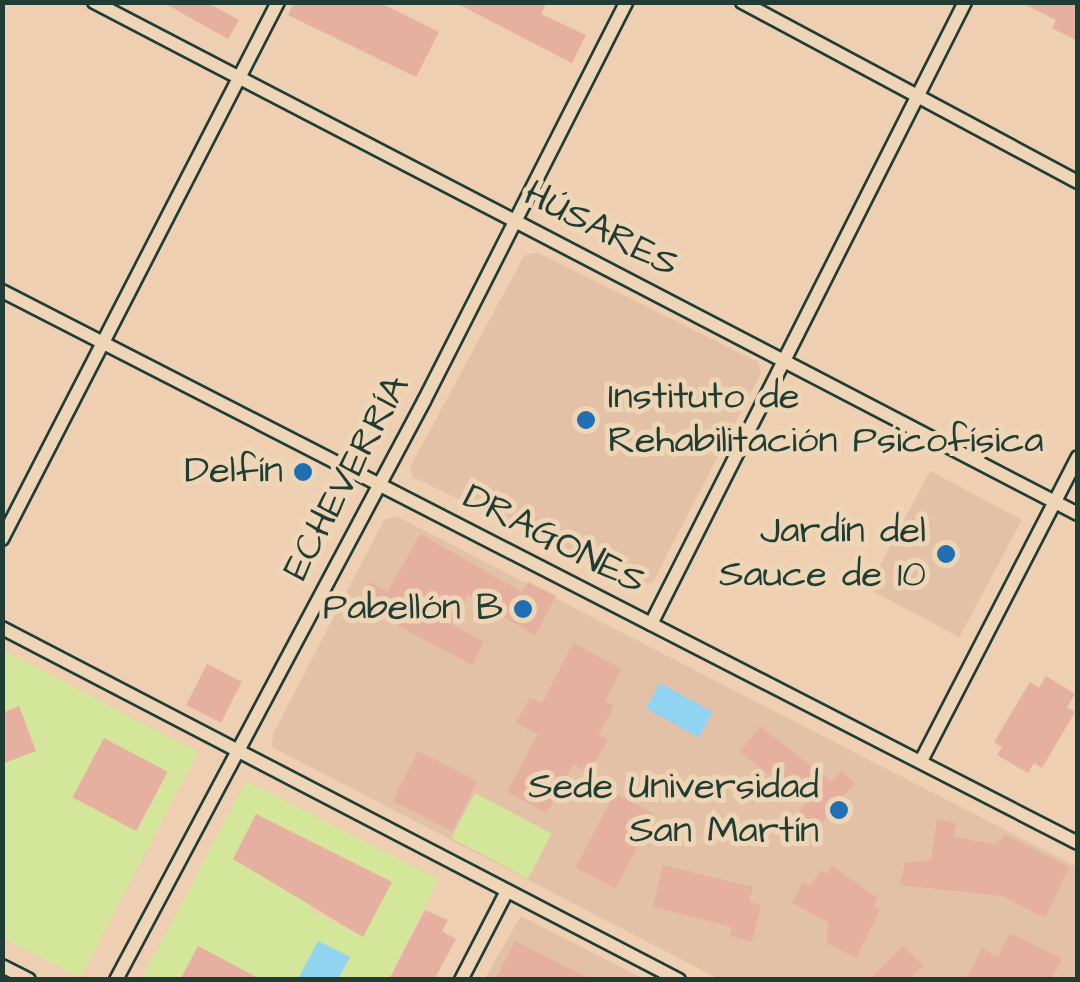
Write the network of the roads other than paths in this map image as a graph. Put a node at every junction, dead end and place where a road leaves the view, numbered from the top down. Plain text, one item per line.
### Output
1 (94, 2) edge
2 (278, 2) edge
3 (626, 2) edge
4 (742, 2) edge
5 (965, 2) edge
6 (240, 78) junction
7 (917, 95) junction
8 (1078, 182) edge
9 (517, 220) junction
10 (2, 292) edge
11 (103, 344) junction
12 (785, 359) junction
13 (1078, 457) edge
14 (378, 484) junction
15 (1054, 502) junction
16 (1078, 514) edge
17 (2, 540) edge
18 (651, 624) junction
19 (2, 628) edge
20 (235, 749) junction
21 (921, 761) junction
22 (1078, 843) edge
23 (507, 890) junction
24 (2, 966) edge
25 (29, 980) edge
26 (116, 980) edge
27 (461, 980) edge
28 (678, 980) edge

1 - 6 street, HÚSARES
2 - 6 street
3 - 9 street, ECHEVERRÍA
4 - 7 street
5 - 7 street
6 - 9 street, HÚSARES
6 - 11 street
7 - 8 street
7 - 12 street
9 - 12 street, HÚSARES
9 - 14 street, ECHEVERRÍA
10 - 11 street, DRAGONES
11 - 14 street, DRAGONES
11 - 17 street
12 - 15 street, HÚSARES
12 - 18 street
13 - 15 street
14 - 18 street, DRAGONES
14 - 20 street, ECHEVERRÍA
15 - 16 street, HÚSARES
15 - 21 street
18 - 21 street, DRAGONES
19 - 20 street
20 - 23 street
20 - 26 street, ECHEVERRÍA
21 - 22 street, DRAGONES
23 - 27 street
23 - 28 street
24 - 25 street

